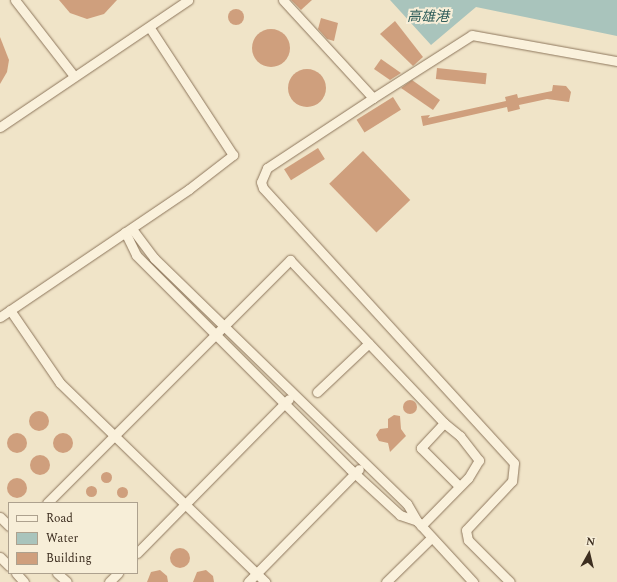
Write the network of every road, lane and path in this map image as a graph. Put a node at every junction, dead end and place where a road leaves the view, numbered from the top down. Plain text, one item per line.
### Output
1 (15, 0) edge
2 (188, 0) edge
3 (283, 0) edge
4 (150, 28) junction
5 (617, 61) edge
6 (74, 76) junction
7 (373, 98) junction
8 (0, 127) edge
9 (128, 231) junction
10 (10, 310) junction
11 (0, 317) edge
12 (223, 324) junction
13 (214, 333) junction
14 (369, 343) junction
15 (317, 392) dead end
16 (293, 396) junction
17 (286, 402) junction
18 (444, 423) junction
19 (329, 429) junction
20 (114, 435) junction
21 (320, 438) junction
22 (364, 464) junction
23 (355, 474) junction
24 (458, 486) junction
25 (48, 502) edge
26 (185, 504) junction
27 (0, 517) edge
28 (419, 523) junction
29 (8, 525) edge
30 (431, 538) junction
31 (138, 552) edge
32 (0, 557) edge
33 (8, 565) edge
34 (17, 574) edge
35 (58, 574) edge
36 (117, 574) edge
37 (256, 574) junction
38 (24, 582) edge
39 (67, 582) edge
40 (109, 582) edge
41 (248, 582) edge
42 (265, 582) edge
43 (386, 582) edge
44 (473, 582) edge
45 (510, 582) edge

1 - 6 lane
2 - 4 lane
3 - 7 lane
4 - 6 lane
4 - 9 lane
5 - 7 lane
6 - 8 lane
7 - 45 lane
9 - 10 lane
9 - 12 lane
9 - 13 lane
10 - 11 lane
10 - 20 lane
12 - 13 lane
12 - 14 lane
12 - 16 lane
13 - 17 lane
13 - 20 lane
14 - 15 lane
14 - 18 lane
16 - 17 lane
16 - 19 lane
17 - 21 lane
17 - 26 lane
18 - 24 lane
18 - 24 lane
19 - 21 lane
19 - 22 lane
20 - 25 lane
20 - 26 lane
21 - 23 lane
22 - 23 lane
22 - 28 lane
23 - 28 lane
23 - 37 lane
24 - 28 lane
26 - 31 lane
26 - 37 lane
27 - 29 lane
28 - 30 lane
30 - 43 lane
30 - 44 lane
32 - 33 lane
34 - 38 lane
35 - 39 lane
36 - 40 lane
37 - 41 lane
37 - 42 lane

